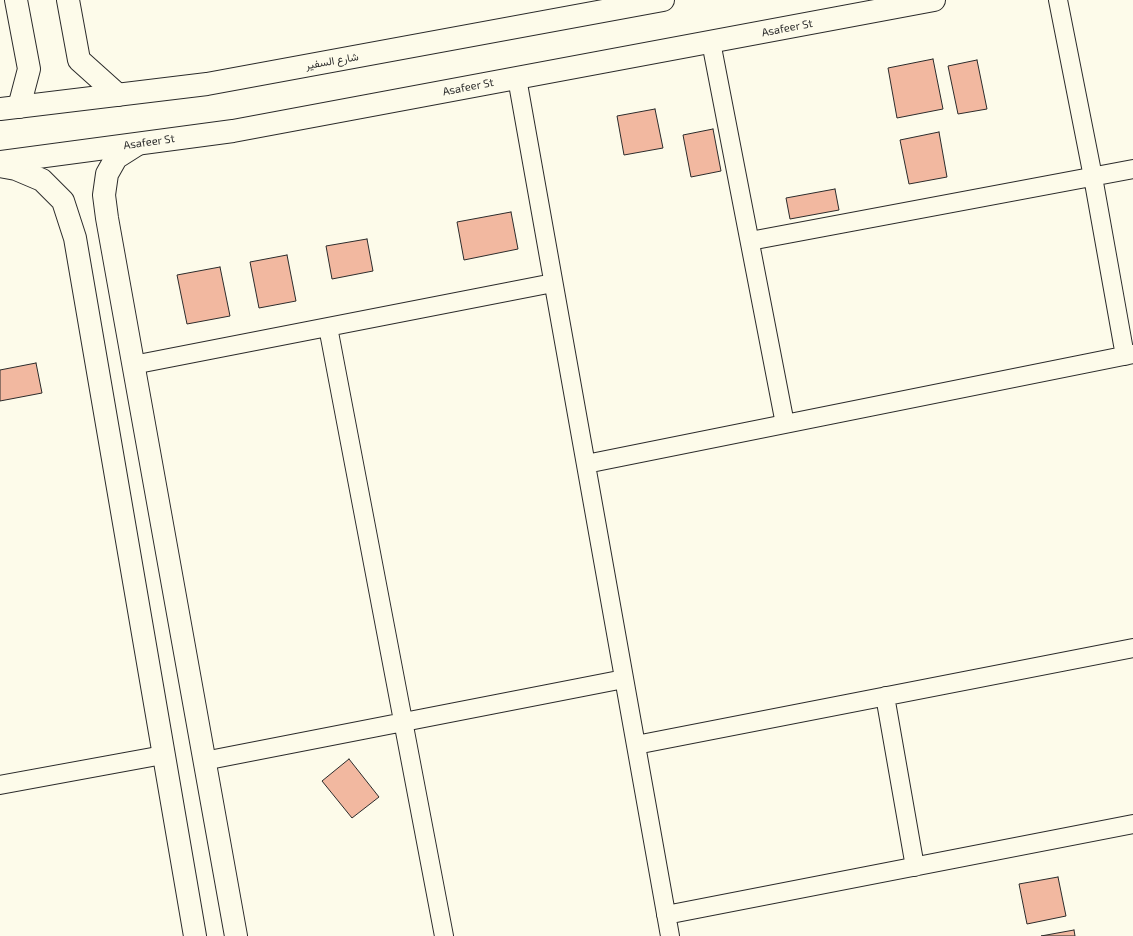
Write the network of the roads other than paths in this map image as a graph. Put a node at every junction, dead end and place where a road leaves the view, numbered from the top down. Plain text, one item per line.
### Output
1 (16, 0) edge
2 (68, 0) edge
3 (663, 0) edge
4 (934, 0) edge
5 (1058, 0) edge
6 (711, 42) junction
7 (517, 78) junction
8 (118, 95) junction
9 (10, 108) edge
10 (138, 144) junction
11 (0, 162) edge
12 (0, 166) edge
13 (1133, 169) edge
14 (1093, 177) junction
15 (750, 241) junction
16 (553, 283) junction
17 (328, 327) junction
18 (1129, 355) edge
19 (133, 365) junction
20 (785, 424) junction
21 (586, 464) junction
22 (1133, 648) edge
23 (624, 679) junction
24 (885, 696) junction
25 (403, 721) junction
26 (636, 745) junction
27 (163, 755) junction
28 (204, 761) junction
29 (0, 785) edge
30 (1133, 824) edge
31 (915, 866) junction
32 (666, 915) junction
33 (195, 936) edge
34 (236, 936) edge
35 (444, 936) edge
36 (670, 936) edge

1 - 9 street
2 - 8 street
3 - 8 street, شارع السفير
4 - 6 street, Asafeer St
5 - 14 street
6 - 7 street, Asafeer St
6 - 15 street
7 - 10 street, Asafeer St
7 - 16 street
8 - 9 street, شارع السفير
10 - 11 street, Asafeer St
10 - 19 street
12 - 27 street
13 - 14 street
14 - 15 street
14 - 18 street
15 - 20 street
16 - 17 street
16 - 21 street
17 - 19 street
17 - 25 street
18 - 20 street
19 - 28 street
20 - 21 street
21 - 23 street
22 - 24 street
23 - 25 street
23 - 26 street
24 - 26 street
24 - 31 street
25 - 28 street
25 - 35 street
26 - 32 street
27 - 29 street
27 - 33 street
28 - 34 street
30 - 31 street
31 - 32 street
32 - 36 street

